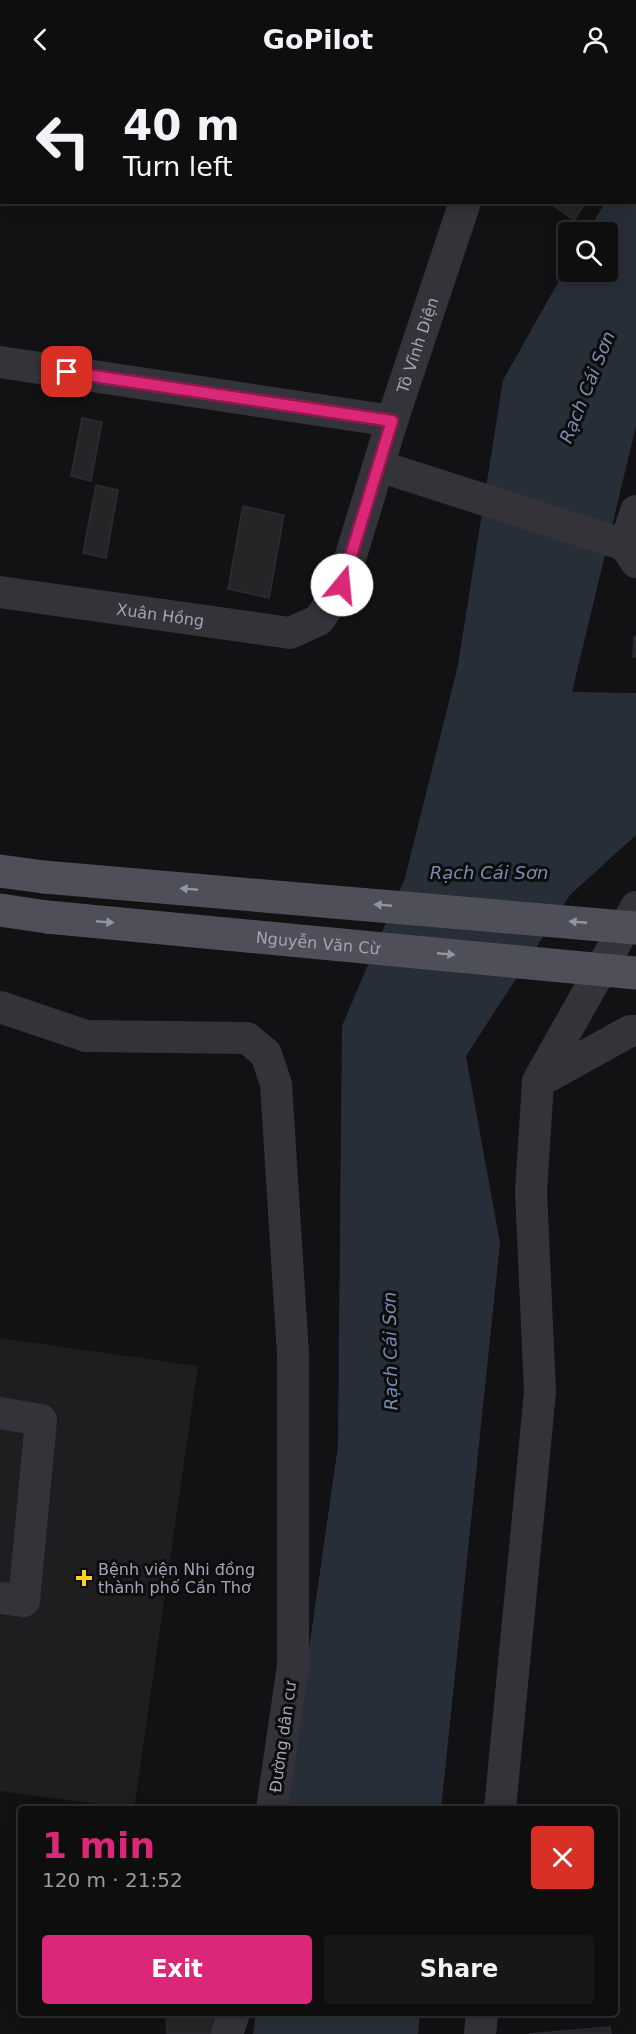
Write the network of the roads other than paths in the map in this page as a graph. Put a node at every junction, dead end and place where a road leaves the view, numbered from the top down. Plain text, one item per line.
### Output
1 (464, 204) edge
2 (0, 362) edge
3 (392, 421) junction
4 (379, 466) junction
5 (636, 511) edge
6 (630, 554) edge
7 (0, 592) edge
8 (319, 620) joint
9 (0, 871) edge
10 (636, 907) edge
11 (0, 910) edge
12 (636, 928) edge
13 (636, 972) edge
14 (0, 1007) edge
15 (636, 1031) edge
16 (538, 1082) junction
17 (0, 1413) edge
18 (0, 1598) edge
19 (273, 1806) edge
20 (500, 1806) edge
21 (233, 2016) edge
22 (482, 2016) edge
23 (227, 2034) edge
24 (480, 2034) edge

1 - 3 street, Tô Vĩnh Diện
2 - 3 street
3 - 4 street, Tô Vĩnh Diện
4 - 6 street
4 - 8 street, Tô Vĩnh Diện
5 - 6 street
7 - 8 street, Xuân Hồng
12 -> 9 main road, bridge
10 - 16 street
11 -> 13 main road, Nguyễn Văn Cừ, bridge
14 - 19 street, Đường dân cư
15 - 16 street
16 - 20 street
17 - 18 street
21 - 23 street
22 - 24 street

